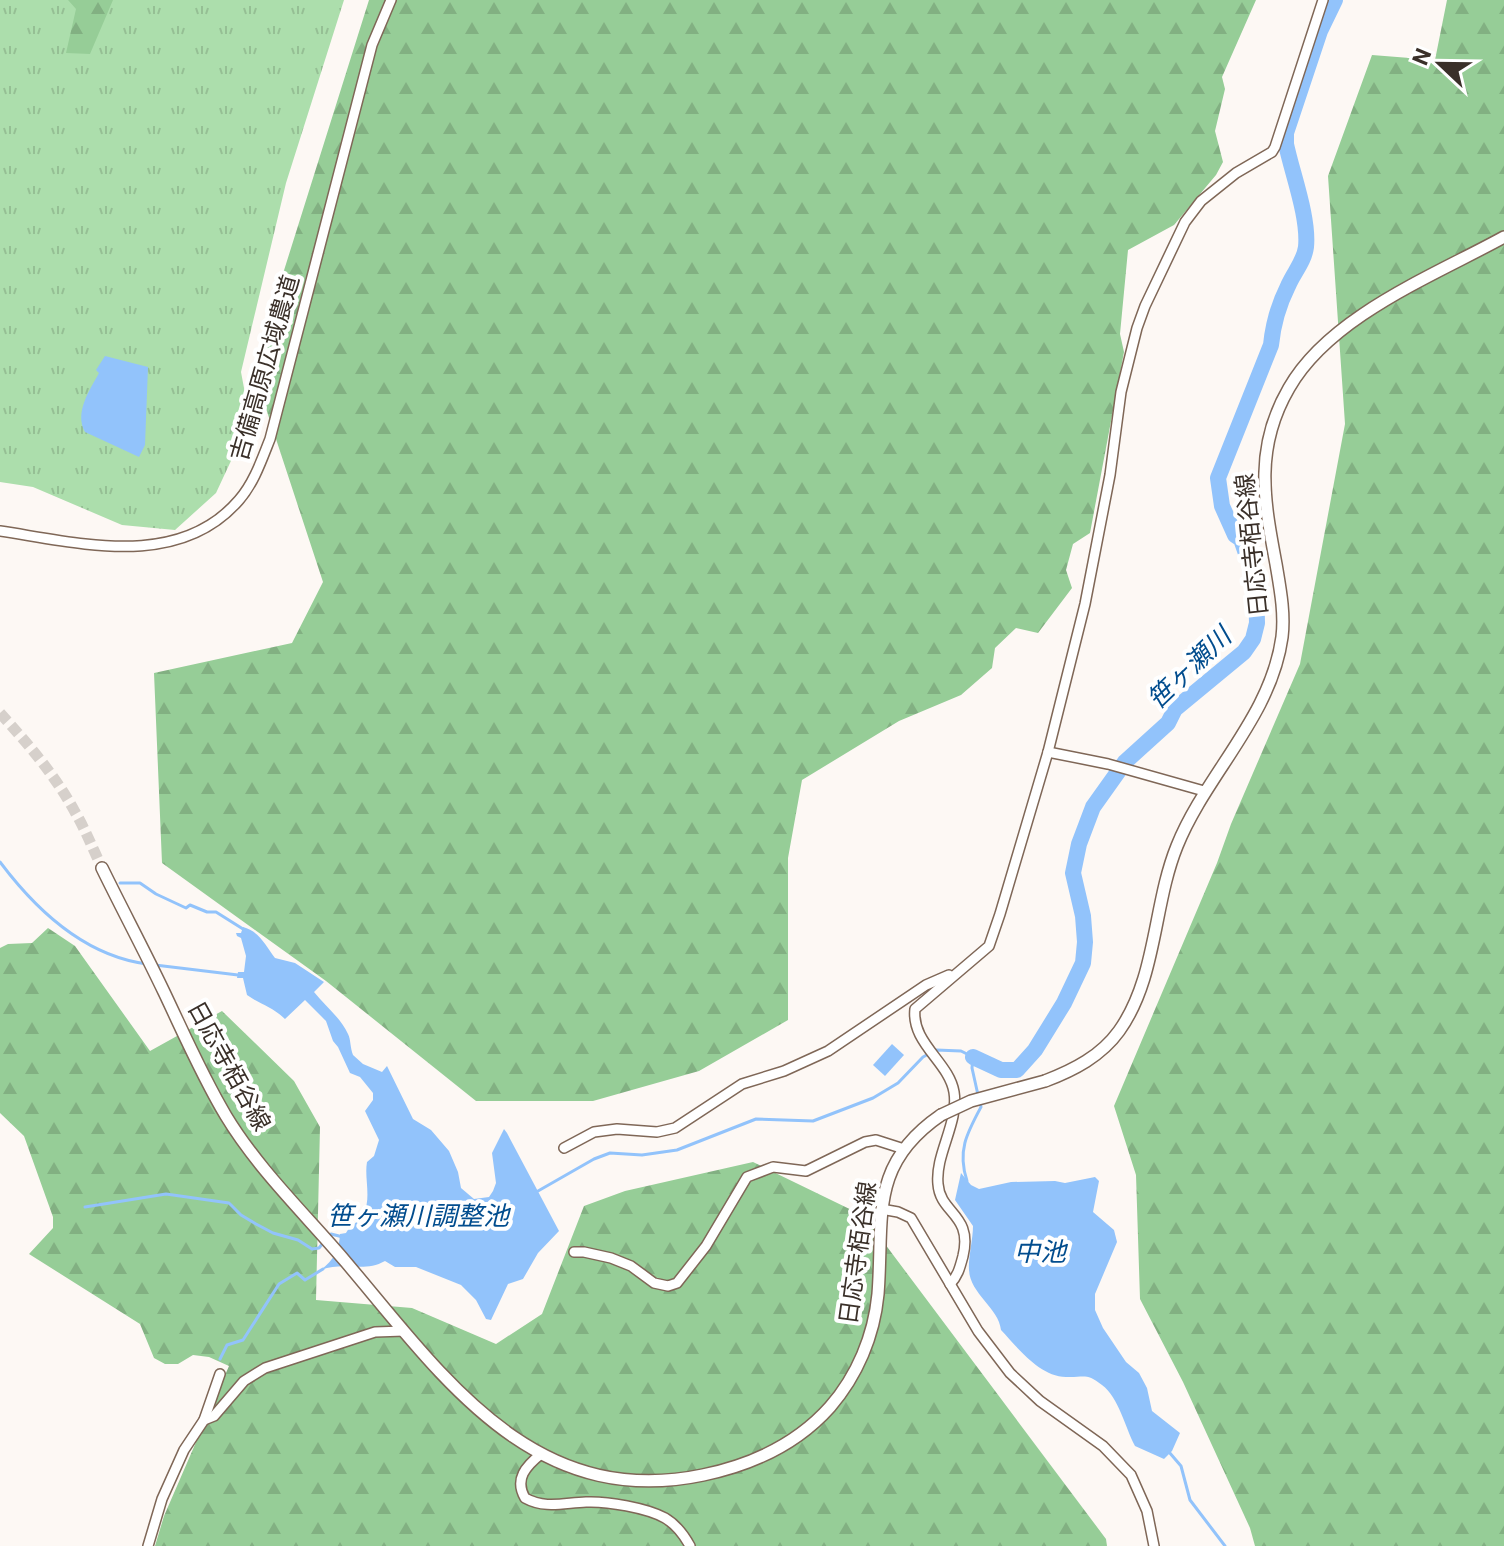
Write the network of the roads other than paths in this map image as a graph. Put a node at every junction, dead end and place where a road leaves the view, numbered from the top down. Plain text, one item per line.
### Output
1 (391, 0) edge
2 (1323, 0) edge
3 (1504, 237) edge
4 (0, 531) edge
5 (1048, 752) junction
6 (1204, 791) junction
7 (102, 868) tunnel mouth
8 (960, 971) junction
9 (564, 1148) dead end
10 (904, 1149) junction
11 (881, 1209) junction
12 (574, 1252) dead end
13 (950, 1284) junction
14 (404, 1331) junction
15 (220, 1374) dead end
16 (204, 1420) junction
17 (541, 1454) junction
18 (148, 1546) edge
19 (690, 1546) edge
20 (1154, 1546) edge

1 - 4 street, 吉備高原広域農道
2 - 5 street
3 - 6 main road, 日応寺栢谷線
5 - 6 street
5 - 8 street
6 - 10 main road, 日応寺栢谷線, bridge
7 - 14 main road, 日応寺栢谷線
8 - 9 street
8 - 13 street
10 - 11 main road, 日応寺栢谷線
10 - 12 street
11 - 13 street
11 - 17 main road, 日応寺栢谷線
13 - 20 street
14 - 16 street
14 - 17 main road, 日応寺栢谷線
15 - 16 street
16 - 18 street
17 - 19 street

